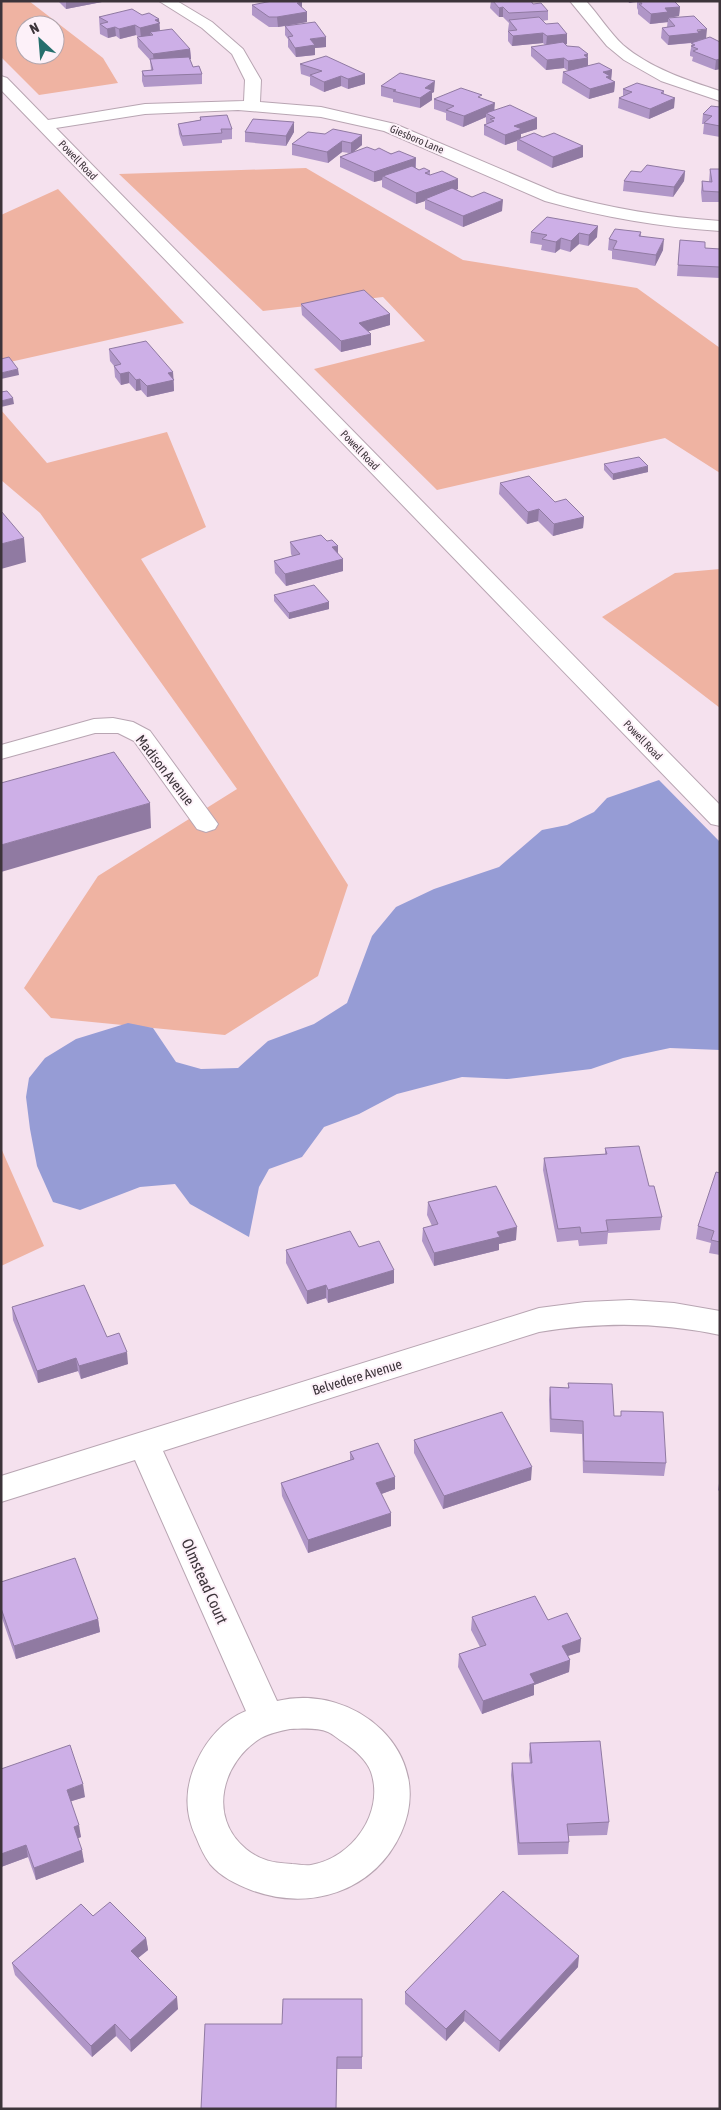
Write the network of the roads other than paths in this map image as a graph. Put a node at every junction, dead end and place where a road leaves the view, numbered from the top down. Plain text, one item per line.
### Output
1 (166, 1) edge
2 (577, 1) edge
3 (1, 81) edge
4 (720, 96) edge
5 (252, 106) junction
6 (44, 125) junction
7 (720, 226) edge
8 (1, 752) edge
9 (720, 819) edge
10 (206, 824) dead end
11 (720, 1323) edge
12 (144, 1444) junction
13 (1, 1489) edge
14 (266, 1718) junction

1 - 5 street
2 - 4 street
3 - 6 street, Powell Road
5 - 6 street, Giesboro Lane
5 - 7 street, Giesboro Lane
6 - 9 street, Powell Road
8 - 10 street, Madison Avenue
11 - 12 street, Belvedere Avenue
12 - 13 street, Belvedere Avenue
12 - 14 street, Olmstead Court
14 - 14 street

